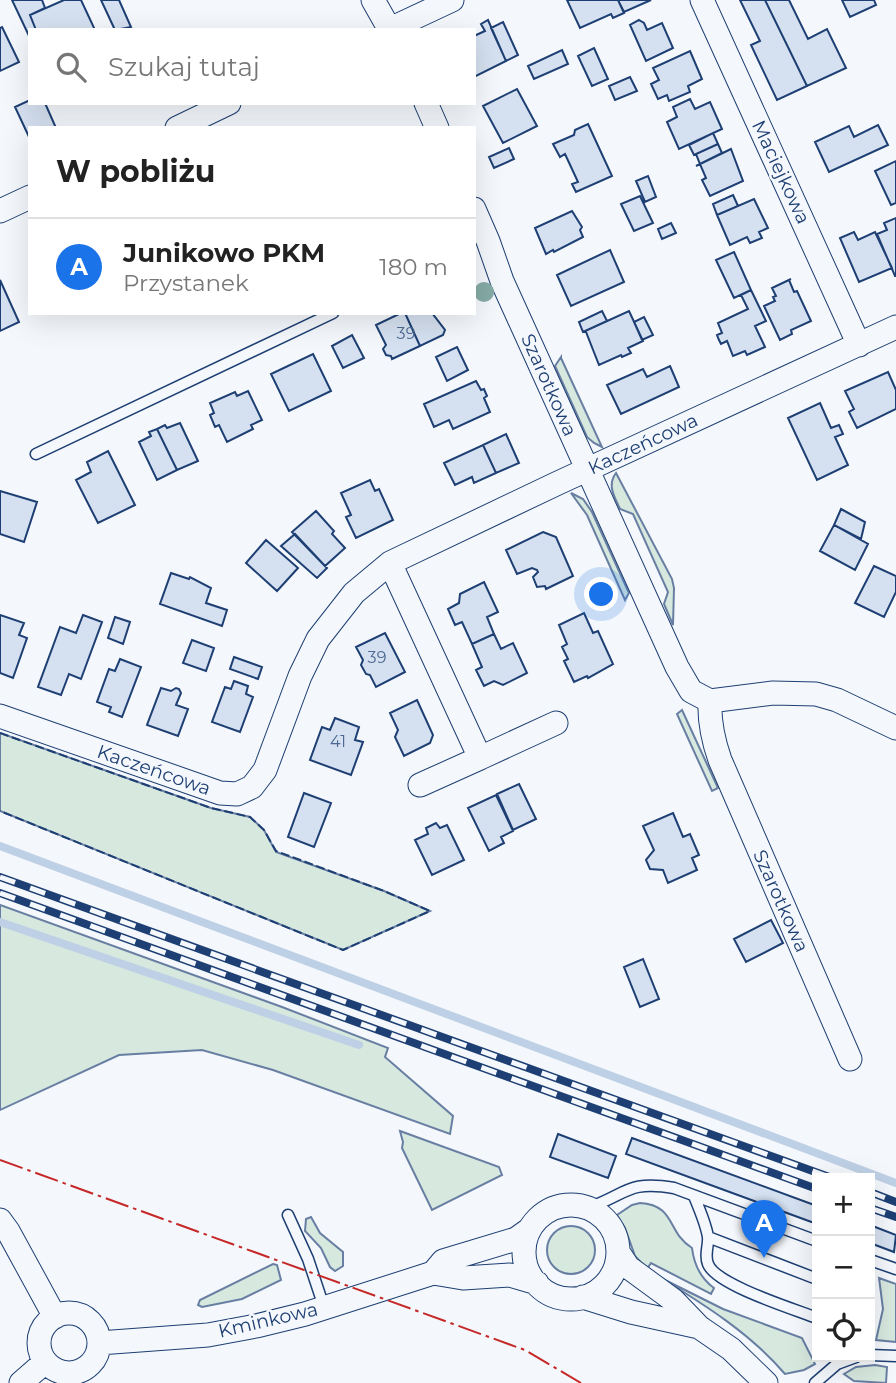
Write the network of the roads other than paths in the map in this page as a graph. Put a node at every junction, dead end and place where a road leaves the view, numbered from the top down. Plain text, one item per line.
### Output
1 (373, 0) edge
2 (452, 0) edge
3 (702, 0) edge
4 (388, 28) edge
5 (393, 28) edge
6 (225, 105) edge
7 (427, 105) edge
8 (181, 126) edge
9 (437, 126) edge
10 (28, 198) edge
11 (0, 211) edge
12 (476, 219) edge
13 (481, 244) edge
14 (329, 315) edge
15 (896, 327) edge
16 (859, 345) junction
17 (36, 454) dead end
18 (587, 470) junction
19 (390, 563) junction
20 (710, 701) junction
21 (0, 716) edge
22 (556, 723) dead end
23 (896, 728) edge
24 (480, 758) junction
25 (419, 785) dead end
26 (850, 1059) dead end
27 (694, 1196) junction
28 (588, 1208) junction
29 (288, 1215) dead end
30 (0, 1220) edge
31 (530, 1229) junction
32 (708, 1237) junction
33 (812, 1239) edge
34 (618, 1252) junction
35 (875, 1262) edge
36 (896, 1269) edge
37 (433, 1273) junction
38 (812, 1277) edge
39 (537, 1283) junction
40 (583, 1297) junction
41 (324, 1307) junction
42 (812, 1316) edge
43 (55, 1317) junction
44 (699, 1327) junction
45 (99, 1343) junction
46 (875, 1355) edge
47 (896, 1356) edge
48 (45, 1362) junction
49 (836, 1362) edge
50 (21, 1383) edge
51 (766, 1383) edge
52 (815, 1383) edge

1 - 4 street
2 - 5 street
3 - 16 street, Maciejkowa
6 - 8 street
7 - 9 street
10 - 11 street
12 - 13 street, Szarotkowa
13 - 18 street, Szarotkowa
14 - 17 lane
15 - 16 street, Kaczeńcowa
16 - 18 street, Kaczeńcowa
18 - 19 street, Kaczeńcowa
18 - 20 street, Szarotkowa
19 - 21 street, Kaczeńcowa
19 - 24 street
20 - 23 street
20 - 26 street, Szarotkowa
22 - 24 street
24 - 25 street
27 - 28 lane
27 - 32 lane
27 - 33 lane
28 - 31 street
28 - 34 street
29 - 41 lane
30 - 43 street
31 - 37 street
31 - 39 street
32 - 38 lane
32 - 42 lane
34 - 40 street
34 - 44 street
35 - 36 lane
37 - 39 street
37 - 41 street, Kminkowa
39 - 40 street
40 - 44 street
41 - 45 street, Kminkowa
43 - 45 street
43 - 48 street
44 - 51 street
45 - 48 street
46 - 47 lane
48 - 50 street
49 - 52 lane

